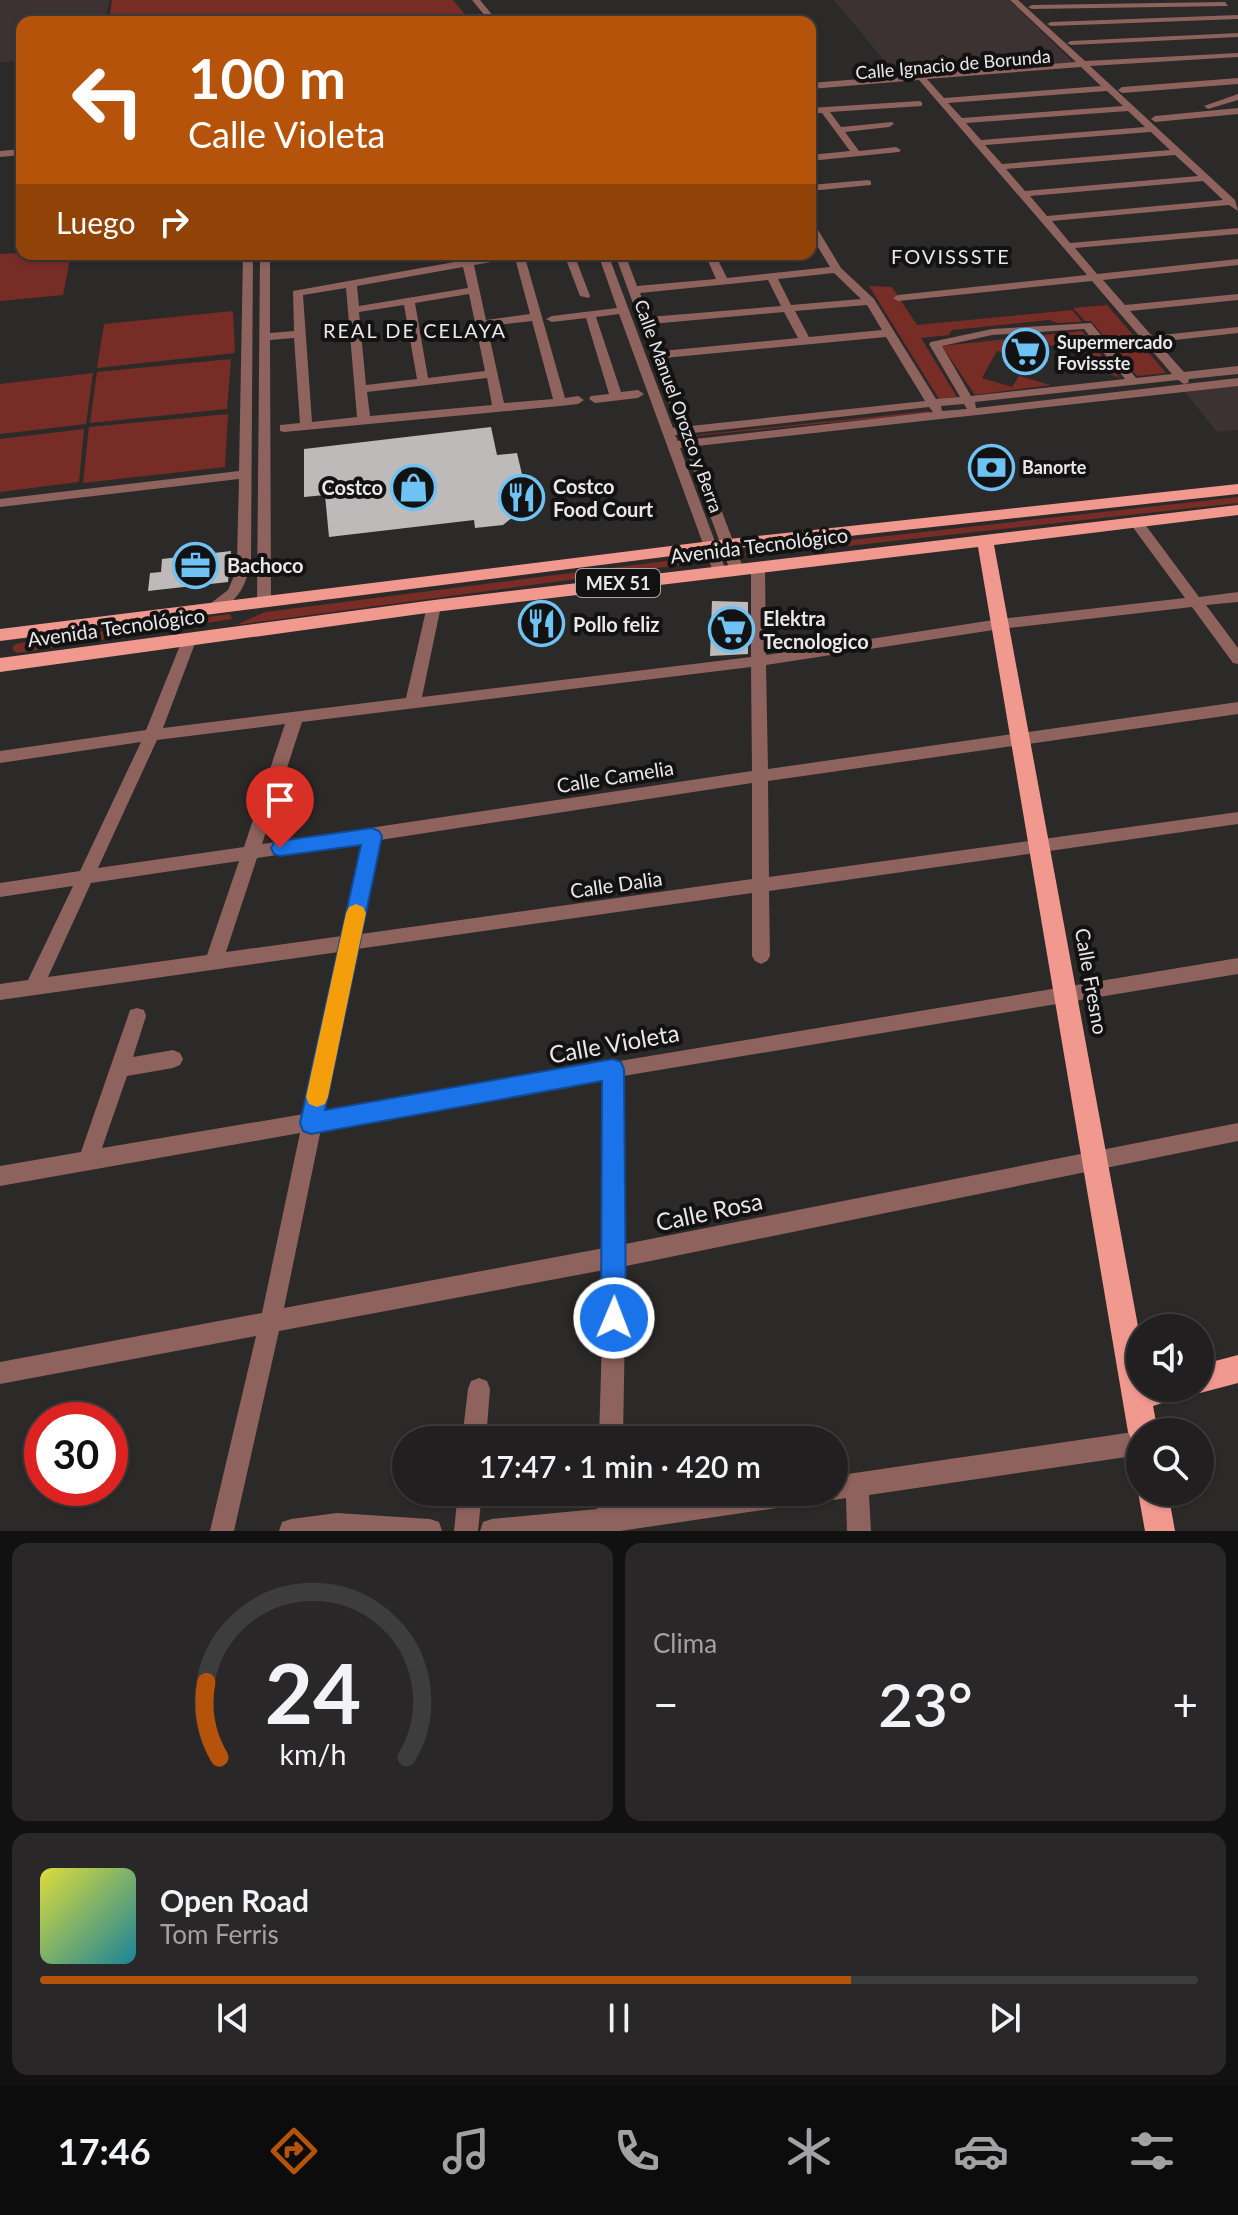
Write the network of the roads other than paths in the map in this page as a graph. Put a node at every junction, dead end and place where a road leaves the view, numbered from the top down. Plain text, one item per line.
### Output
1 (464, 0) edge
2 (476, 0) edge
3 (1014, 0) edge
4 (1104, 0) edge
5 (1028, 4) edge
6 (1225, 4) dead end
7 (1114, 7) junction
8 (477, 16) edge
9 (489, 16) edge
10 (1238, 17) edge
11 (1150, 21) junction
12 (1051, 24) junction
13 (1238, 35) edge
14 (1172, 38) junction
15 (1071, 43) junction
16 (1238, 55) edge
17 (1199, 57) junction
18 (1214, 65) dead end
19 (1090, 66) junction
20 (1223, 73) dead end
21 (924, 79) junction
22 (1236, 81) edge
23 (1185, 85) junction
24 (816, 86) edge
25 (861, 88) junction
26 (1107, 88) junction
27 (1122, 90) junction
28 (816, 92) edge
29 (1238, 97) edge
30 (944, 101) junction
31 (919, 104) dead end
32 (875, 106) junction
33 (1129, 108) junction
34 (1194, 109) dead end
35 (824, 110) junction
36 (1211, 110) junction
37 (816, 111) edge
38 (1238, 111) edge
39 (962, 121) junction
40 (1153, 124) junction
41 (877, 125) junction
42 (837, 130) junction
43 (980, 143) junction
44 (855, 152) junction
45 (1177, 152) junction
46 (816, 157) edge
47 (1001, 167) junction
48 (1205, 178) junction
49 (868, 183) dead end
50 (816, 187) edge
51 (1023, 194) junction
52 (1236, 202) edge
53 (1045, 219) junction
54 (1238, 231) edge
55 (816, 244) edge
56 (1068, 246) junction
57 (248, 260) edge
58 (265, 260) edge
59 (485, 260) edge
60 (520, 260) edge
61 (571, 260) edge
62 (605, 260) edge
63 (622, 260) edge
64 (713, 260) edge
65 (1238, 262) edge
66 (468, 263) junction
67 (837, 270) junction
68 (771, 276) junction
69 (1094, 276) junction
70 (723, 281) junction
71 (351, 283) junction
72 (473, 290) junction
73 (633, 290) junction
74 (585, 296) dead end
75 (1238, 297) edge
76 (898, 298) dead end
77 (409, 300) junction
78 (870, 301) junction
79 (788, 308) junction
80 (1122, 309) junction
81 (354, 310) junction
82 (624, 310) junction
83 (590, 314) junction
84 (537, 317) junction
85 (552, 319) dead end
86 (644, 321) junction
87 (479, 324) junction
88 (299, 330) junction
89 (1238, 330) edge
90 (889, 333) junction
91 (265, 334) junction
92 (1148, 340) junction
93 (805, 341) junction
94 (657, 355) junction
95 (1238, 370) edge
96 (491, 374) junction
97 (1180, 376) junction
98 (1133, 381) junction
99 (423, 382) junction
100 (1238, 382) edge
101 (1190, 388) junction
102 (360, 389) junction
103 (638, 394) dead end
104 (616, 396) junction
105 (595, 399) dead end
106 (578, 400) dead end
107 (560, 402) junction
108 (970, 405) junction
109 (499, 408) junction
110 (936, 409) junction
111 (364, 422) junction
112 (306, 426) junction
113 (284, 428) dead end
114 (690, 436) junction
115 (672, 438) junction
116 (246, 474) junction
117 (1238, 489) edge
118 (0, 503) edge
119 (1238, 510) edge
120 (1136, 522) junction
121 (985, 540) junction
122 (720, 545) junction
123 (758, 567) junction
124 (728, 570) junction
125 (1238, 597) edge
126 (264, 601) junction
127 (1195, 602) junction
128 (434, 606) junction
129 (213, 607) junction
130 (1000, 624) junction
131 (3, 635) edge
132 (190, 638) junction
133 (0, 653) edge
134 (55, 657) junction
135 (1238, 659) edge
136 (759, 661) junction
137 (0, 665) edge
138 (413, 703) junction
139 (1238, 708) edge
140 (295, 719) junction
141 (152, 735) junction
142 (1022, 739) junction
143 (0, 757) edge
144 (758, 776) junction
145 (1238, 818) edge
146 (372, 836) junction
147 (1039, 845) junction
148 (250, 853) junction
149 (83, 880) junction
150 (760, 885) junction
151 (0, 890) edge
152 (349, 945) junction
153 (761, 956) dead end
154 (214, 962) junction
155 (1238, 966) edge
156 (34, 987) junction
157 (0, 992) edge
158 (1066, 995) junction
159 (137, 1016) dead end
160 (173, 1059) dead end
161 (119, 1068) junction
162 (613, 1069) junction
163 (311, 1123) junction
164 (1238, 1132) edge
165 (1096, 1159) junction
166 (88, 1161) junction
167 (0, 1176) edge
168 (615, 1257) junction
169 (271, 1320) junction
170 (1126, 1332) edge
171 (1238, 1369) edge
172 (0, 1373) edge
173 (1214, 1375) edge
174 (479, 1389) dead end
175 (475, 1426) edge
176 (611, 1426) edge
177 (1126, 1445) edge
178 (848, 1486) edge
179 (848, 1496) edge
180 (469, 1506) edge
181 (724, 1506) edge
182 (1156, 1506) edge
183 (609, 1526) edge
184 (222, 1531) edge
185 (291, 1531) edge
186 (430, 1531) edge
187 (466, 1531) edge
188 (492, 1531) edge
189 (859, 1531) edge
190 (1160, 1531) edge

1 - 8 street
2 - 9 street
3 - 19 street
4 - 7 street
5 - 7 street
5 - 12 street
6 - 7 street
10 - 11 street
11 - 12 street
11 - 14 street
12 - 15 street
13 - 14 street
14 - 15 street
14 - 17 street
15 - 19 street
16 - 17 street, Calle Ignacio de Borunda
17 - 18 street
17 - 19 street, Calle Ignacio de Borunda
19 - 21 street, Calle Ignacio de Borunda
19 - 26 street
19 - 27 street
20 - 22 street
21 - 24 street, Calle Ignacio de Borunda
21 - 25 street, Calle Ignacio de Borunda
21 - 30 street
22 - 23 street
23 - 27 street
23 - 36 street
25 - 28 street, Calle Ignacio de Borunda
25 - 32 street
26 - 30 street
26 - 33 street
27 - 40 street
29 - 36 street
30 - 39 street
31 - 32 street
32 - 35 street
32 - 41 street
33 - 39 street
33 - 40 street
34 - 36 street
35 - 37 street
35 - 42 street
36 - 38 street
36 - 40 street
39 - 43 street
40 - 43 street
40 - 45 street
40 - 52 street
41 - 42 street
41 - 44 street
42 - 44 street
43 - 47 street
44 - 46 street
45 - 47 street
45 - 48 street
47 - 51 street
48 - 51 street
48 - 52 street
49 - 50 street
51 - 53 street
52 - 53 street
53 - 56 street
54 - 56 street
55 - 67 street
56 - 69 street
57 - 116 street
58 - 91 street
59 - 66 street
60 - 84 street
61 - 74 street
62 - 82 street, Calle Manuel Orozco y Berra
63 - 73 street, Calle Manuel Orozco y Berra
64 - 70 street
65 - 69 street
66 - 71 street
66 - 72 street
67 - 68 street
67 - 78 street
68 - 70 street
68 - 79 street
69 - 76 street
69 - 80 street
70 - 73 street
71 - 81 street
71 - 88 street
72 - 77 street
72 - 87 street
73 - 86 street, Calle Manuel Orozco y Berra
75 - 80 street
77 - 81 street
77 - 99 street
78 - 79 street
78 - 90 street
79 - 86 street
79 - 93 street
80 - 92 street
81 - 102 street
82 - 83 street
82 - 115 street, Calle Manuel Orozco y Berra
83 - 85 street
83 - 104 street
84 - 87 street
84 - 107 street
86 - 94 street, Calle Manuel Orozco y Berra
87 - 96 street
88 - 91 street
88 - 112 street
89 - 92 street
90 - 93 street
90 - 110 street
91 - 126 street
92 - 97 street
93 - 94 street
94 - 114 street, Calle Manuel Orozco y Berra
95 - 97 street
96 - 99 street
96 - 109 street
97 - 98 street
97 - 101 street
98 - 108 street
98 - 108 street
99 - 102 street
100 - 101 street
101 - 108 street
102 - 111 street
103 - 104 street
104 - 105 street
106 - 107 street
107 - 109 street
108 - 110 street
109 - 111 street
110 - 114 street
111 - 112 street
112 - 113 street
114 - 115 street
114 - 122 street, Calle Manuel Orozco y Berra
115 - 122 street, Calle Manuel Orozco y Berra
116 - 118 street
116 - 129 street
117 - 122 main road, Avenida Tecnológico / MEX 51
119 - 120 main road, Avenida Tecnológico / MEX 51
120 - 121 main road, Avenida Tecnológico / MEX 51
120 - 127 street
121 - 123 main road, Avenida Tecnológico / MEX 51
121 - 130 main road, Calle Fresno
122 - 124 street, Calle Manuel Orozco y Berra
122 - 126 main road, Avenida Tecnológico / MEX 51
123 - 124 main road, Avenida Tecnológico / MEX 51
123 - 136 street
124 - 128 main road, Avenida Tecnológico / MEX 51
125 - 127 street
126 - 129 main road, Avenida Tecnológico / MEX 51
126 - 134 main road
127 - 130 street
127 - 135 street
128 - 132 main road, Avenida Tecnológico / MEX 51
128 - 138 street
129 - 131 main road, Avenida Tecnológico / MEX 51
130 - 136 street
130 - 142 main road, Calle Fresno
131 - 133 main road
132 - 134 main road, Avenida Tecnológico / MEX 51
132 - 141 street
134 - 137 main road, Avenida Tecnológico / MEX 51
136 - 138 street
136 - 144 street
138 - 140 street
139 - 142 street, Calle Camelia
140 - 141 street
140 - 148 street
141 - 143 street
141 - 149 street
142 - 144 street, Calle Camelia
142 - 147 main road, Calle Fresno
144 - 146 street, Calle Camelia
144 - 150 street
145 - 147 street, Calle Dalia
146 - 148 street, Calle Camelia
146 - 152 street
147 - 150 street, Calle Dalia
147 - 158 main road, Calle Fresno
148 - 149 street, Calle Camelia
148 - 154 street
149 - 151 street, Calle Camelia
149 - 156 street
150 - 152 street, Calle Dalia
150 - 153 street
152 - 154 street, Calle Dalia
152 - 163 street
154 - 156 street, Calle Dalia
155 - 158 street, Calle Violeta
156 - 157 street, Calle Dalia
158 - 162 street, Calle Violeta
158 - 165 main road, Calle Fresno
159 - 161 street
160 - 161 street
161 - 166 street
162 - 163 street, Calle Violeta
162 - 168 street
163 - 166 street, Calle Violeta
163 - 169 street
164 - 165 street, Calle Rosa
165 - 168 street, Calle Rosa
165 - 170 main road, Calle Fresno
166 - 167 street, Calle Violeta
168 - 169 street, Calle Rosa
168 - 176 street
169 - 172 street, Calle Rosa
169 - 184 street
171 - 173 main road
174 - 175 street
177 - 178 street
179 - 189 street
180 - 187 street
181 - 183 street
182 - 190 main road
183 - 188 street
185 - 186 street

